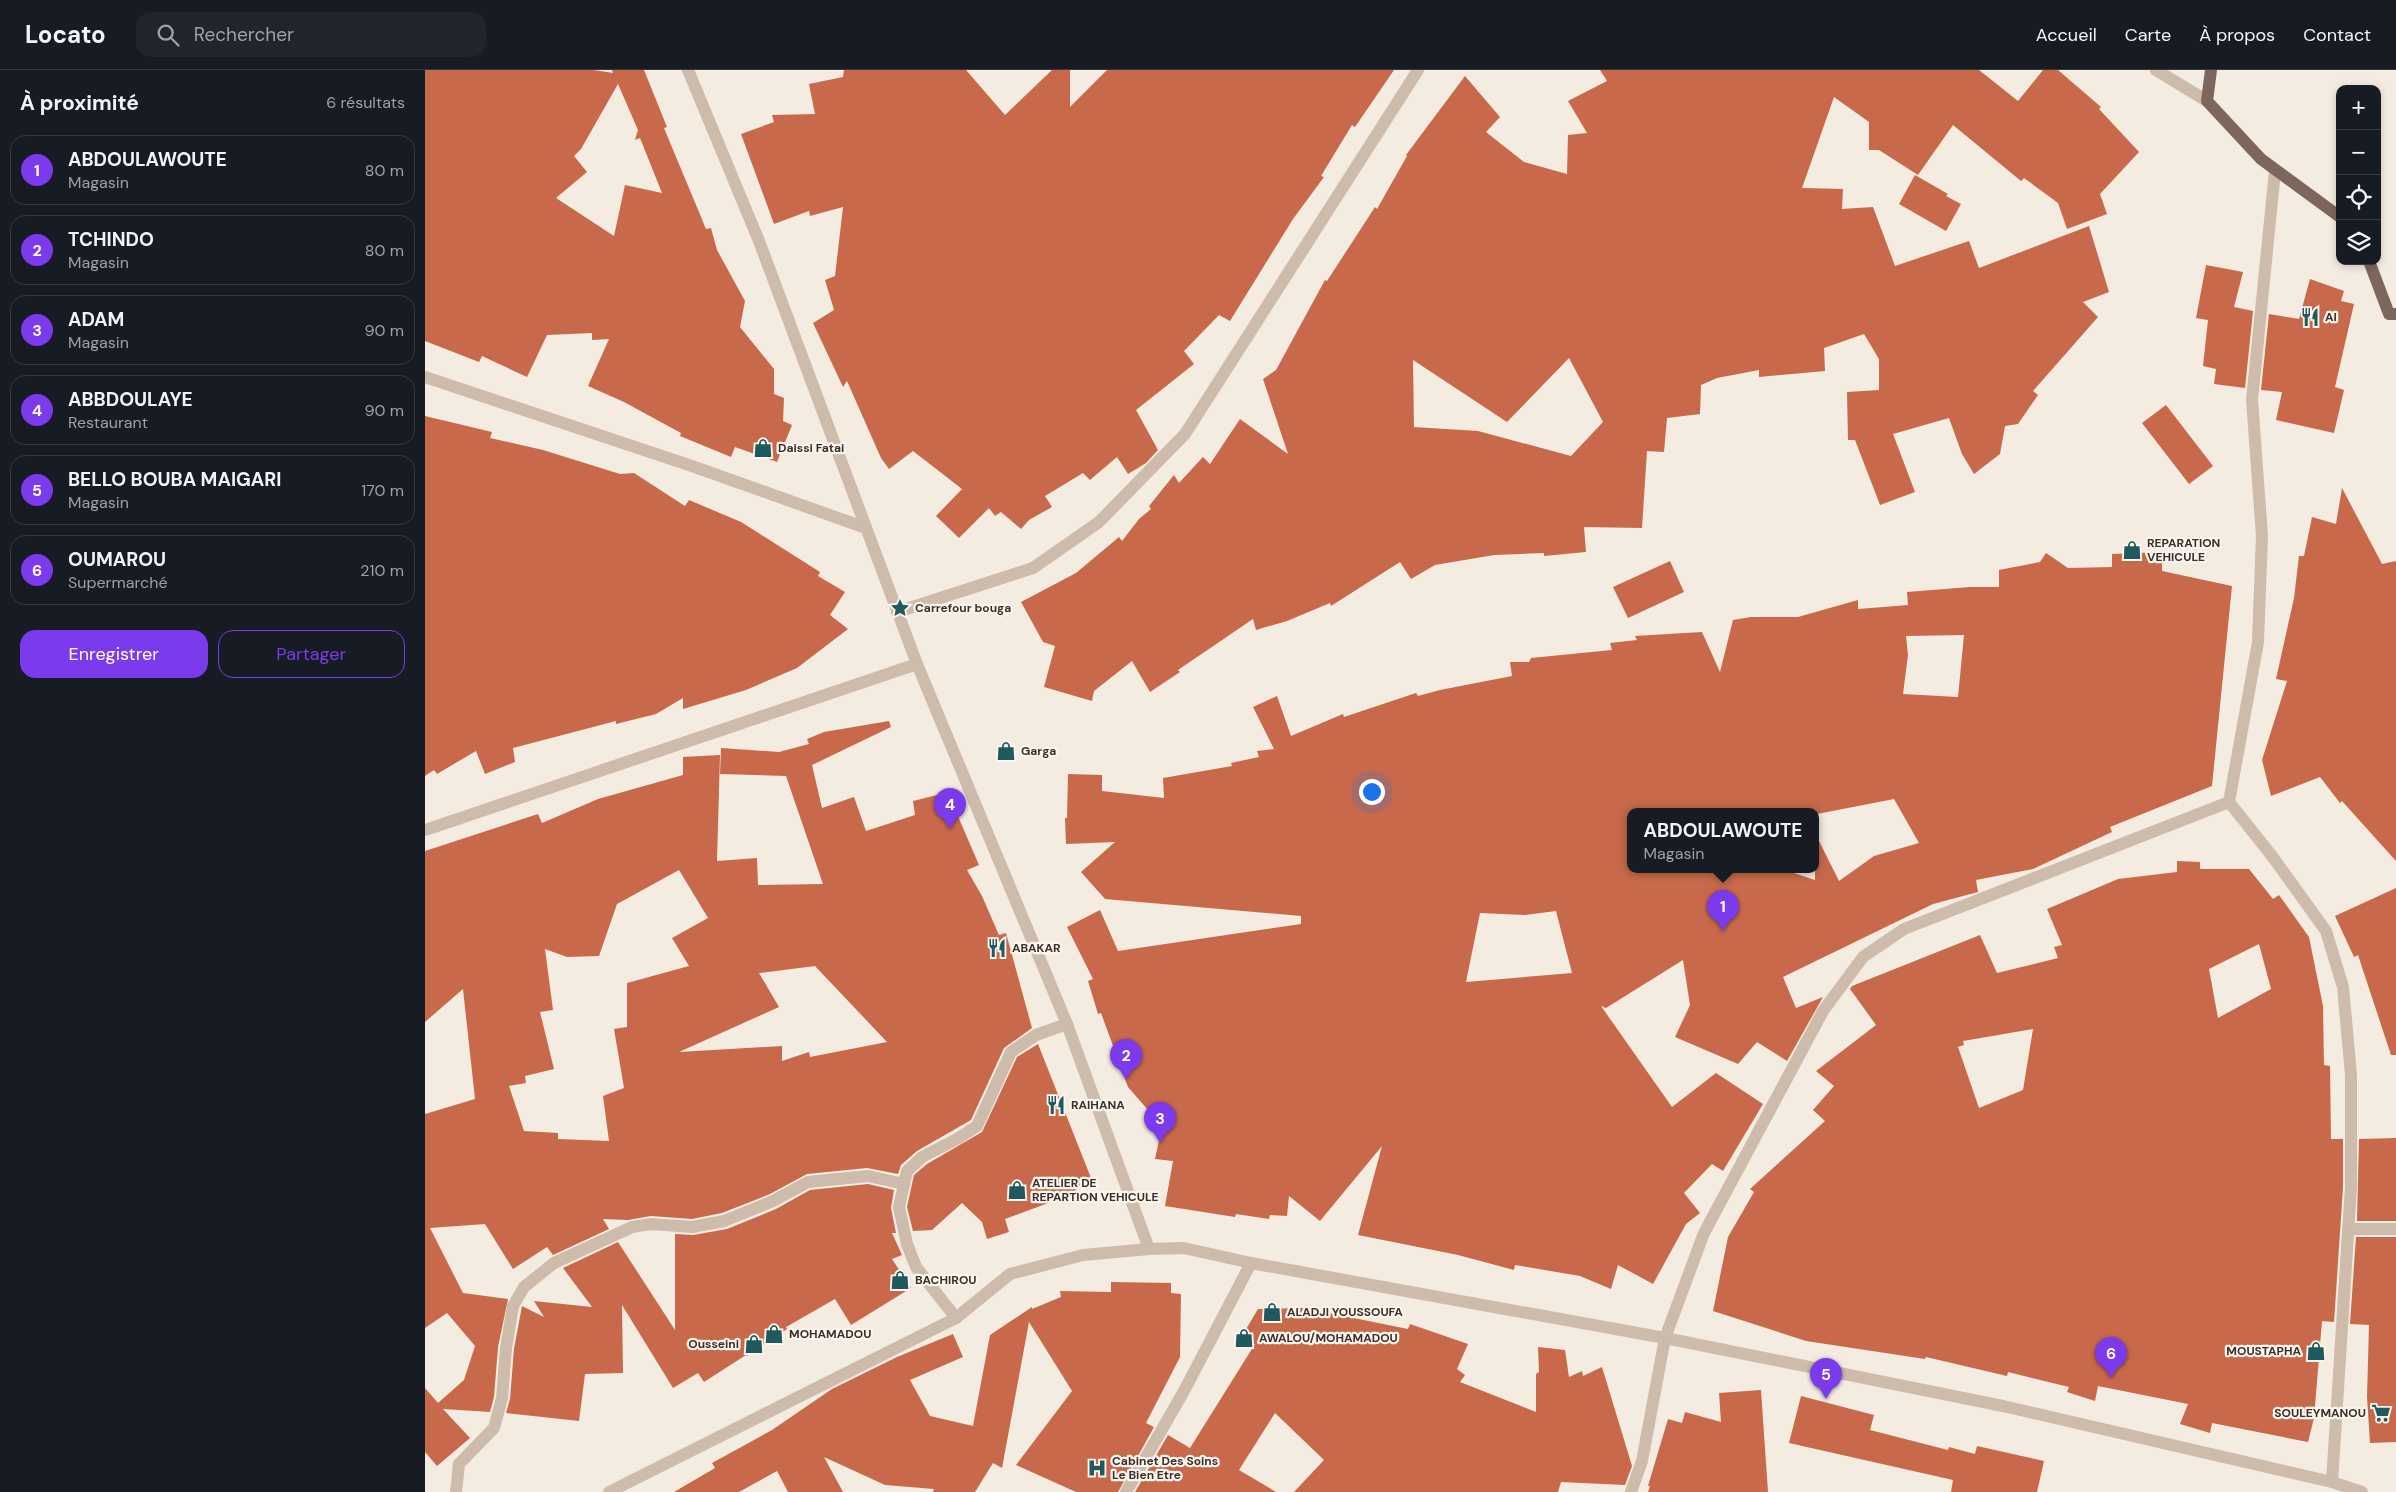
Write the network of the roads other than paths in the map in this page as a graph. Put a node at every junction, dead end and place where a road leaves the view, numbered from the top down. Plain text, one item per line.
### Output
1 (689, 70) edge
2 (1418, 70) edge
3 (2156, 70) edge
4 (2211, 70) edge
5 (2207, 101) junction
6 (2275, 171) junction
7 (2336, 215) edge
8 (2371, 265) edge
9 (2396, 314) edge
10 (425, 377) edge
11 (866, 528) junction
12 (897, 612) junction
13 (917, 664) junction
14 (2229, 802) junction
15 (425, 830) edge
16 (1067, 1024) junction
17 (904, 1184) junction
18 (2348, 1228) junction
19 (2396, 1229) edge
20 (1149, 1249) junction
21 (1251, 1263) junction
22 (956, 1318) junction
23 (1665, 1338) junction
24 (2332, 1482) junction
25 (455, 1492) edge
26 (609, 1492) edge
27 (1126, 1492) edge
28 (1631, 1492) edge
29 (2362, 1492) edge

1 - 11 street
2 - 12 street
3 - 5 street
4 - 5 main road
5 - 6 main road
6 - 7 main road
6 - 14 street
8 - 9 main road
10 - 11 street
11 - 12 street
12 - 13 street
13 - 15 street
13 - 16 street
14 - 18 street
14 - 23 street
16 - 17 street
16 - 20 street
17 - 22 street
17 - 25 street
18 - 19 street
18 - 24 street
20 - 21 street
20 - 22 street
21 - 23 street
21 - 27 street
22 - 26 street
23 - 24 street
23 - 28 street
24 - 29 street

